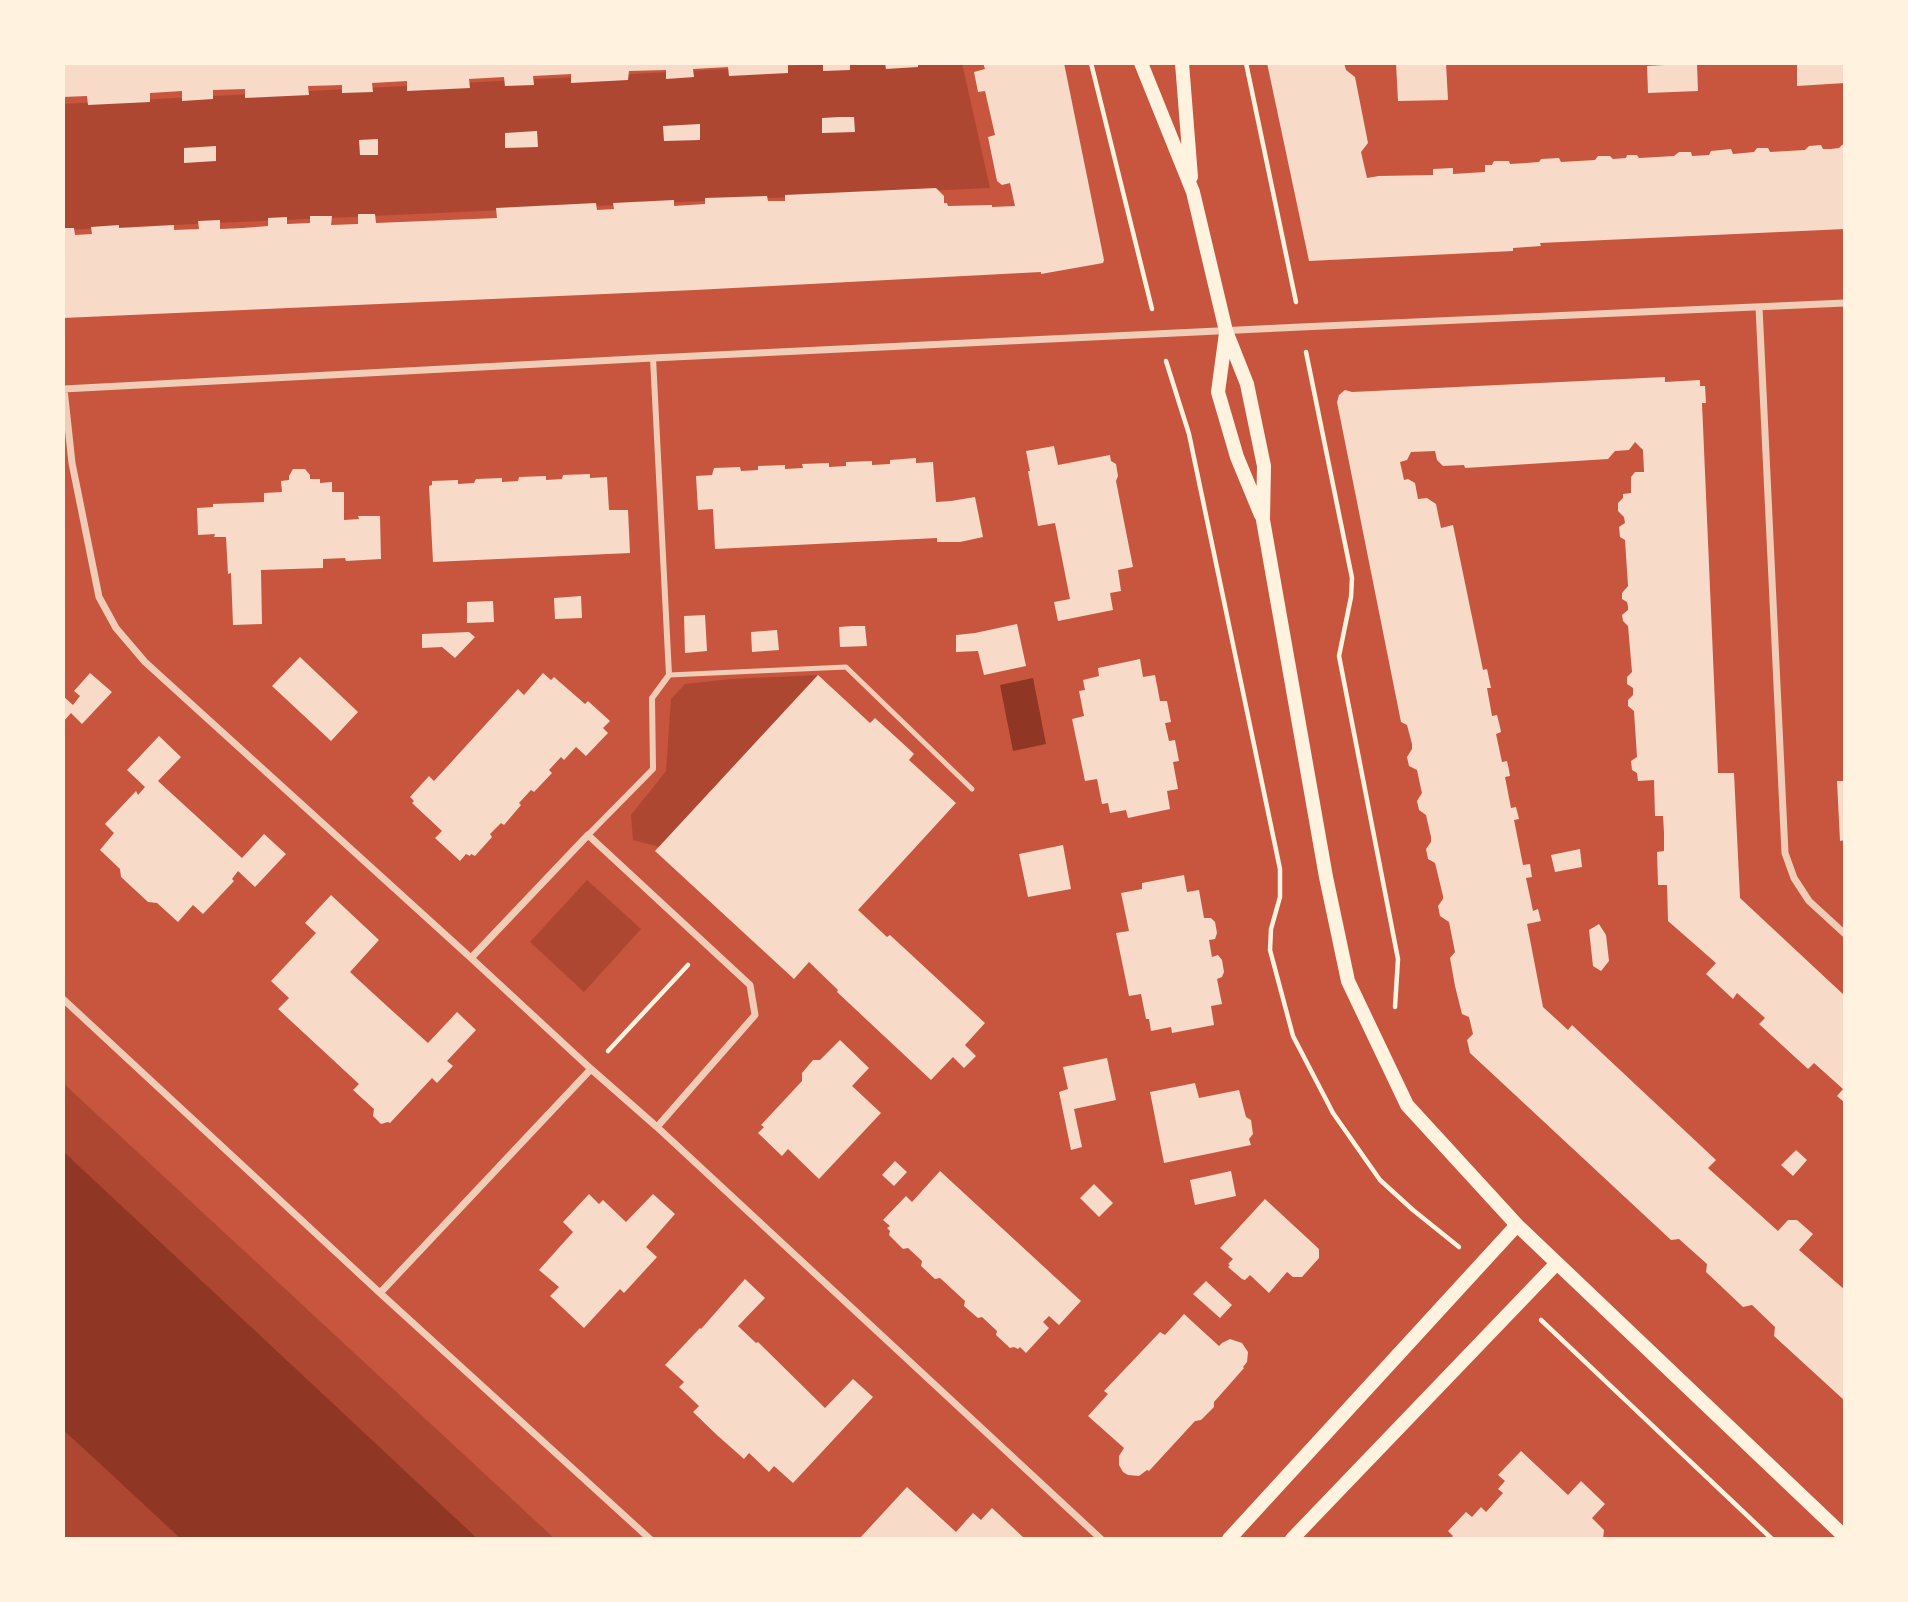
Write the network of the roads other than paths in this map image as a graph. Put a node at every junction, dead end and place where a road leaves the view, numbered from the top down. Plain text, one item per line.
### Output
1 (1141, 63) edge
2 (1182, 63) edge
3 (1193, 192) junction
4 (1845, 303) edge
5 (1759, 307) junction
6 (1226, 331) junction
7 (653, 358) junction
8 (64, 389) edge
9 (1263, 520) junction
10 (669, 675) junction
11 (972, 789) dead end
12 (588, 835) junction
13 (1845, 933) edge
14 (471, 958) junction
15 (63, 999) edge
16 (591, 1069) junction
17 (657, 1127) junction
18 (1517, 1225) junction
19 (1557, 1263) junction
20 (380, 1293) junction
21 (1845, 1537) edge
22 (650, 1539) edge
23 (1101, 1539) edge
24 (1229, 1539) edge
25 (1292, 1539) edge

1 - 3 main road
2 - 3 main road
3 - 6 main road
4 - 5 street
5 - 6 street
5 - 13 street
6 - 7 street
6 - 9 main road
6 - 9 main road
7 - 8 street
7 - 10 street
8 - 14 street
9 - 18 main road
10 - 11 lane
10 - 12 street
12 - 14 street
12 - 17 street
14 - 16 street
15 - 20 street
16 - 17 street
16 - 20 street
17 - 23 street
18 - 19 main road
18 - 24 main road
19 - 21 main road
19 - 25 main road
20 - 22 street

